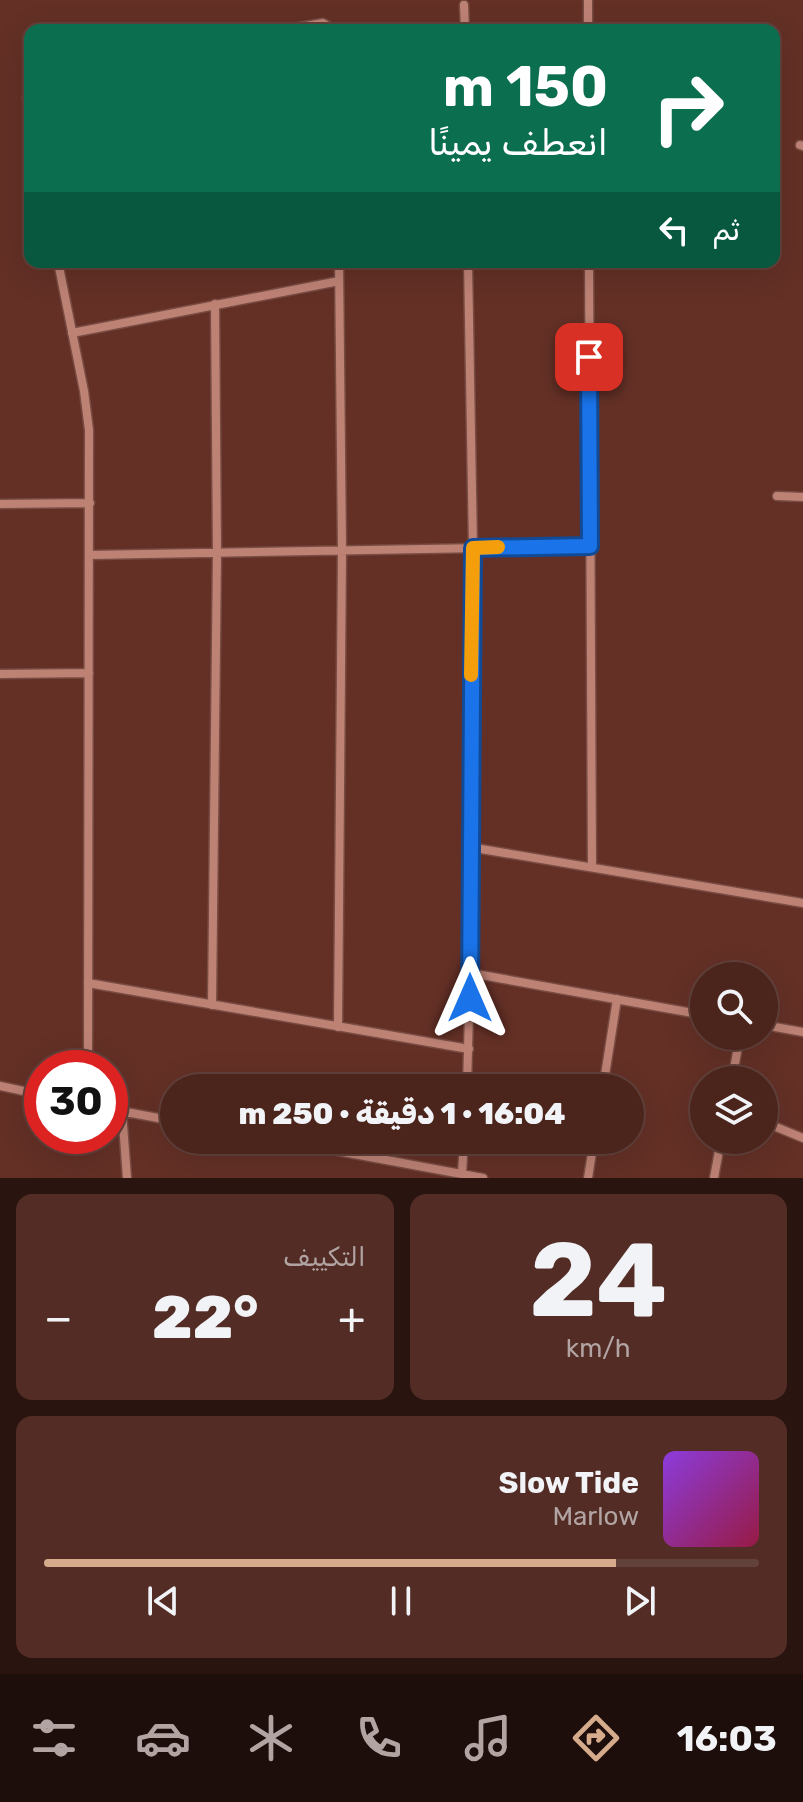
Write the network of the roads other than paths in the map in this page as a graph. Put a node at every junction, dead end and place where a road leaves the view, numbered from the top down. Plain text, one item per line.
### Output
1 (588, 0) edge
2 (464, 5) dead end
3 (465, 24) edge
4 (588, 24) edge
5 (59, 268) edge
6 (339, 268) edge
7 (468, 268) edge
8 (589, 268) edge
9 (339, 281) junction
10 (215, 304) junction
11 (72, 333) junction
12 (777, 496) dead end
13 (803, 497) edge
14 (90, 503) junction
15 (0, 504) edge
16 (590, 546) junction
17 (473, 548) junction
18 (342, 550) junction
19 (217, 553) junction
20 (90, 555) junction
21 (89, 673) junction
22 (0, 674) edge
23 (469, 847) junction
24 (592, 867) junction
25 (803, 903) edge
26 (470, 973) junction
27 (88, 983) junction
28 (617, 999) junction
29 (212, 1005) junction
30 (690, 1012) edge
31 (338, 1027) junction
32 (778, 1028) edge
33 (803, 1032) edge
34 (469, 1049) junction
35 (88, 1050) edge
36 (468, 1074) edge
37 (605, 1074) edge
38 (0, 1086) edge
39 (24, 1091) edge
40 (128, 1112) edge
41 (160, 1118) edge
42 (778, 1128) edge
43 (803, 1138) edge
44 (125, 1154) edge
45 (354, 1154) edge
46 (463, 1154) edge
47 (592, 1154) edge
48 (718, 1154) edge
49 (462, 1174) junction
50 (127, 1178) edge
51 (483, 1178) edge
52 (588, 1178) edge
53 (714, 1178) edge

1 - 4 street
2 - 3 street
5 - 11 street
6 - 9 street
7 - 17 street
8 - 16 street
9 - 10 street
9 - 18 street
10 - 11 street
10 - 19 street
11 - 14 street
12 - 13 street
14 - 15 street
14 - 20 street
16 - 17 street
16 - 24 street
17 - 18 street
17 - 23 street
18 - 19 street
18 - 31 street
19 - 20 street
19 - 29 street
20 - 21 street
21 - 22 street
21 - 27 street
23 - 24 street
23 - 26 street
24 - 25 street
26 - 28 street
26 - 34 street
27 - 29 street
27 - 35 street
28 - 30 street
28 - 37 street
29 - 31 street
31 - 34 street
32 - 33 street
34 - 36 street
38 - 39 street
40 - 41 street
42 - 43 street
44 - 50 street
45 - 49 street
46 - 49 street
47 - 52 street
48 - 53 street
49 - 51 street

